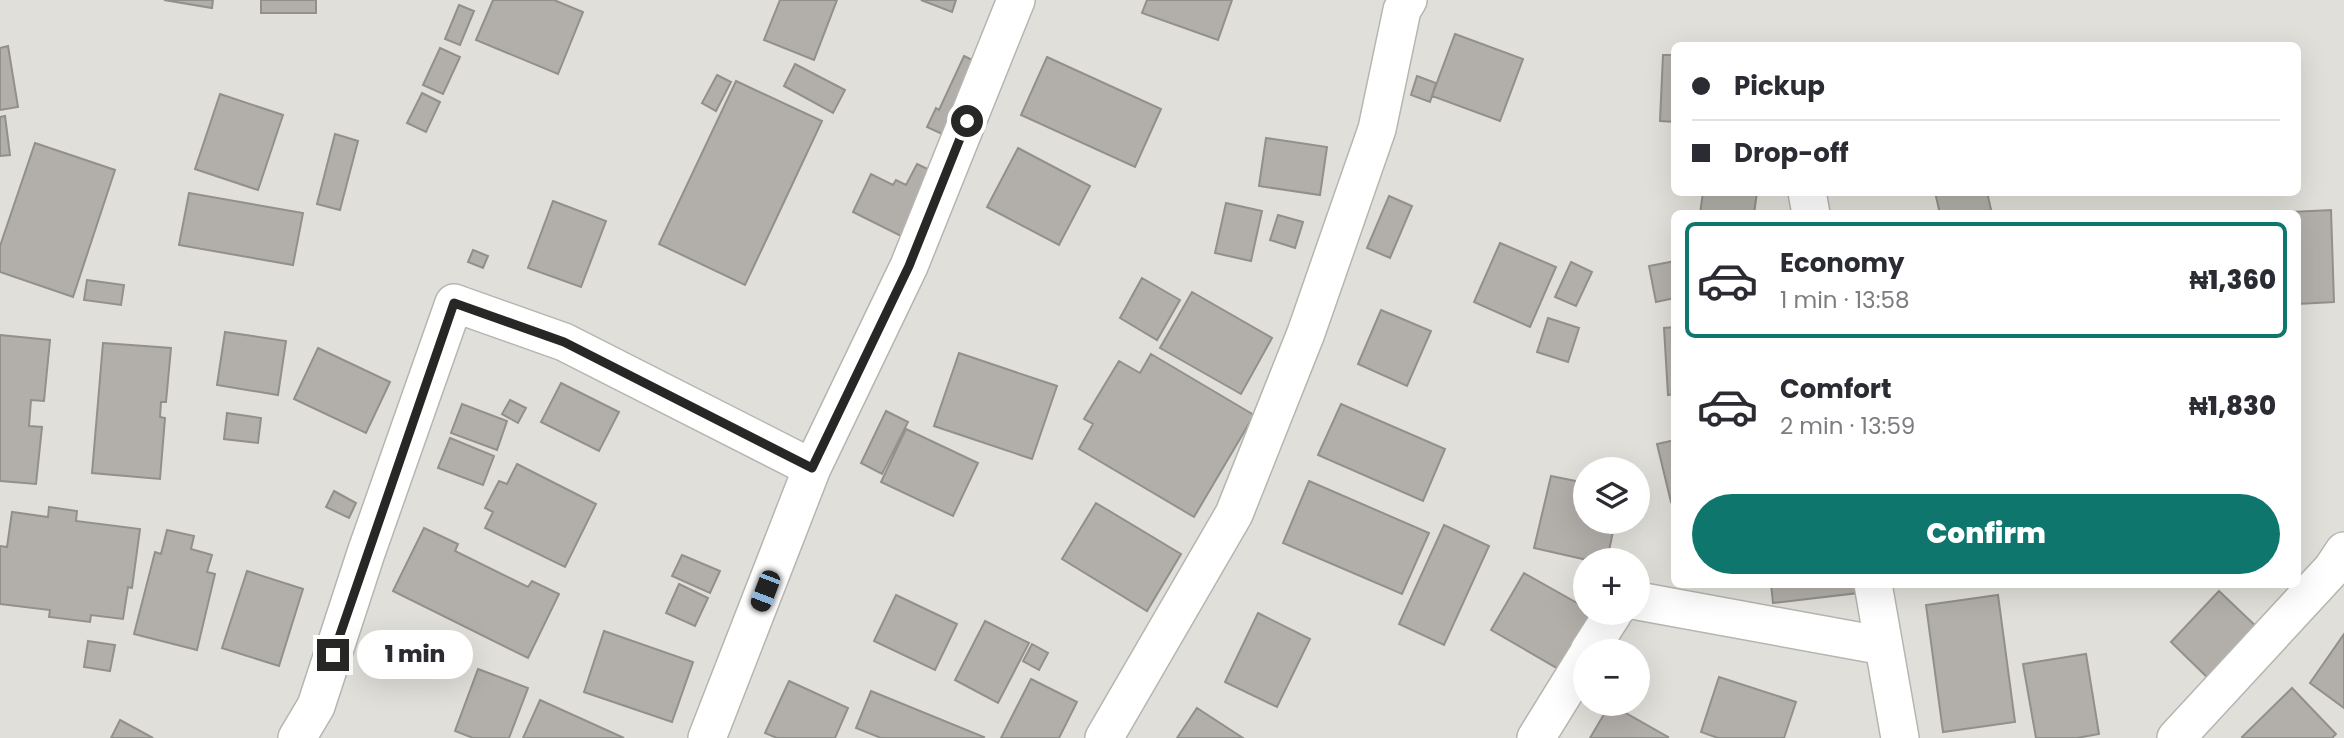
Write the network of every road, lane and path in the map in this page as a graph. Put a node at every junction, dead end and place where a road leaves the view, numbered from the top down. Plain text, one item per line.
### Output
1 (1016, 0) edge
2 (1408, 0) edge
3 (812, 468) junction
4 (2344, 551) edge
5 (1874, 588) edge
6 (1650, 603) edge
7 (1884, 646) junction
8 (1573, 678) edge
9 (297, 738) edge
10 (707, 738) edge
11 (1104, 738) edge
12 (1536, 738) edge
13 (1900, 738) edge
14 (2176, 738) edge

1 - 3 street
2 - 11 street
3 - 9 street
3 - 10 street
4 - 14 street
5 - 7 street
6 - 7 street
7 - 13 street
8 - 12 street

